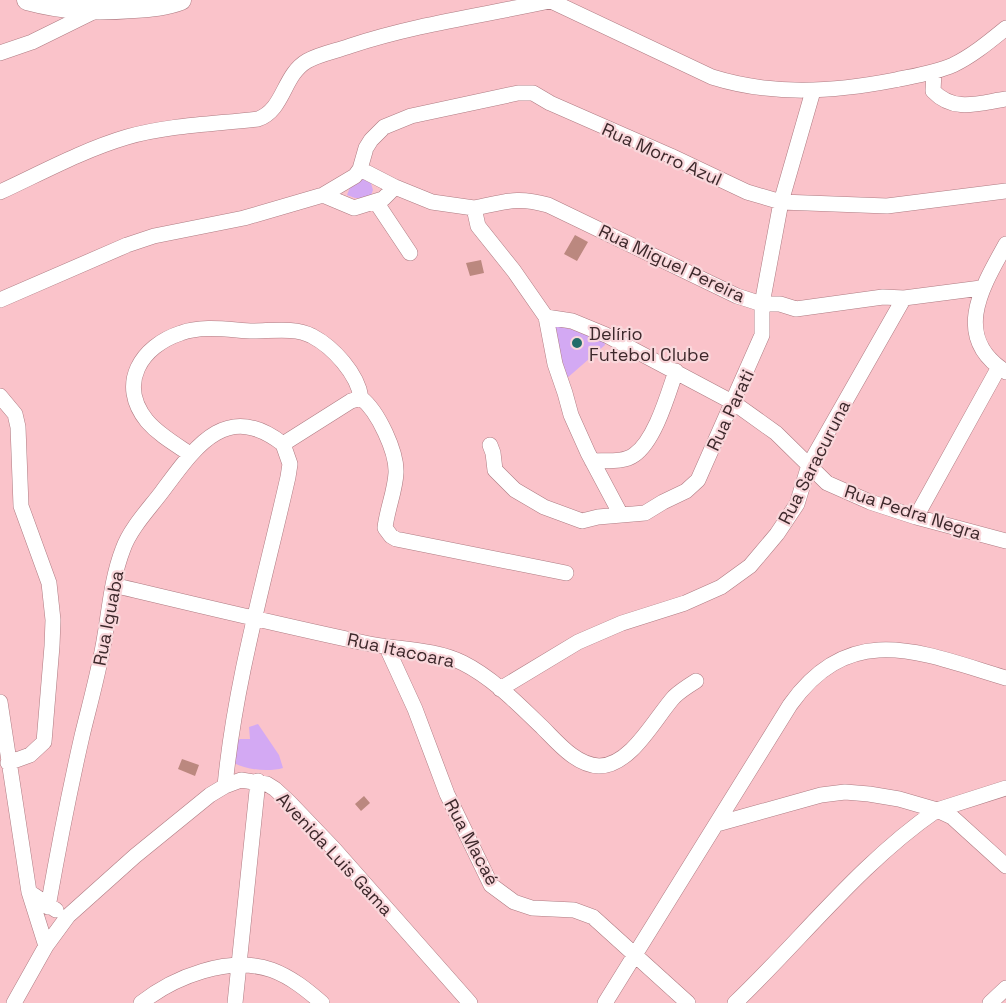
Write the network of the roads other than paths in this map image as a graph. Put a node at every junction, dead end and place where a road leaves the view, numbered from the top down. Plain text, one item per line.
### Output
1 (27, 0) edge
2 (181, 0) edge
3 (553, 0) edge
4 (95, 11) junction
5 (1006, 28) edge
6 (0, 53) edge
7 (934, 72) junction
8 (813, 91) junction
9 (1006, 99) edge
10 (357, 172) junction
11 (395, 187) junction
12 (1006, 191) edge
13 (0, 192) edge
14 (323, 195) junction
15 (376, 202) junction
16 (781, 202) junction
17 (474, 208) junction
18 (1006, 244) edge
19 (410, 253) dead end
20 (981, 288) junction
21 (904, 298) junction
22 (0, 300) edge
23 (762, 304) junction
24 (546, 317) junction
25 (1002, 370) edge
26 (676, 371) junction
27 (0, 396) edge
28 (361, 398) junction
29 (734, 403) junction
30 (283, 444) junction
31 (490, 445) dead end
32 (190, 454) junction
33 (592, 461) junction
34 (809, 465) junction
35 (621, 515) junction
36 (916, 517) junction
37 (1006, 541) edge
38 (566, 573) dead end
39 (113, 585) junction
40 (253, 619) junction
41 (387, 648) junction
42 (1006, 678) edge
43 (696, 681) dead end
44 (500, 689) junction
45 (0, 702) edge
46 (8, 763) junction
47 (258, 782) junction
48 (225, 786) junction
49 (1006, 788) edge
50 (937, 810) junction
51 (717, 824) junction
52 (1006, 866) edge
53 (29, 892) junction
54 (48, 906) junction
55 (68, 916) junction
56 (46, 946) junction
57 (634, 955) junction
58 (239, 966) junction
59 (1006, 988) edge
60 (14, 1003) edge
61 (141, 1003) edge
62 (236, 1003) edge
63 (322, 1003) edge
64 (470, 1003) edge
65 (605, 1003) edge
66 (688, 1003) edge
67 (735, 1003) edge
68 (990, 1003) edge

1 - 4 main road
2 - 4 main road
3 - 8 street
3 - 13 street
4 - 6 street
5 - 7 street
7 - 8 street
7 - 9 street
8 - 16 street, Rua Parati
10 - 11 street, Rua Miguel Pereira
10 - 14 street
10 - 16 street, Rua Morro Azul
11 - 15 street
11 - 17 street, Rua Miguel Pereira
12 - 16 street, Rua Morro Azul
14 - 15 street
14 - 22 street
15 - 19 street
16 - 23 street, Rua Parati
17 - 23 street, Rua Miguel Pereira
17 - 24 street
18 - 20 street
20 - 21 street, Rua Miguel Pereira
20 - 25 street
21 - 23 street, Rua Miguel Pereira
21 - 34 street, Rua Saracuruna
23 - 29 street, Rua Parati
24 - 26 street, Rua Pedra Negra
24 - 33 street
25 - 36 street
26 - 29 street, Rua Pedra Negra
26 - 33 street
27 - 46 street
28 - 30 street
28 - 32 street
28 - 38 street
29 - 34 street, Rua Pedra Negra
29 - 35 street, Rua Parati
30 - 32 street, Rua Iguaba
30 - 40 street
31 - 35 street, Rua Parati
32 - 39 street, Rua Iguaba
33 - 35 street
34 - 36 street, Rua Pedra Negra
34 - 44 street, Rua Saracuruna
36 - 37 street, Rua Pedra Negra
39 - 40 street, Rua Itacoara
39 - 54 street, Rua Iguaba
40 - 41 street, Rua Itacoara
40 - 48 street
41 - 44 street, Rua Itacoara
41 - 57 street, Rua Macaé
42 - 51 street
43 - 44 street, Rua Itacoara
45 - 46 street
46 - 53 street
47 - 48 street, Avenida Luis Gama
47 - 58 street
47 - 64 street, Avenida Luis Gama
48 - 55 street, Avenida Luis Gama
49 - 50 street
50 - 51 street
50 - 52 street
50 - 67 street
51 - 57 street
53 - 54 street
53 - 56 street
54 - 55 street
55 - 56 street, Avenida Luis Gama
56 - 60 street, Avenida Luis Gama
57 - 65 street
57 - 66 street, Rua Macaé
58 - 61 street
58 - 62 street
58 - 63 street
59 - 68 street

